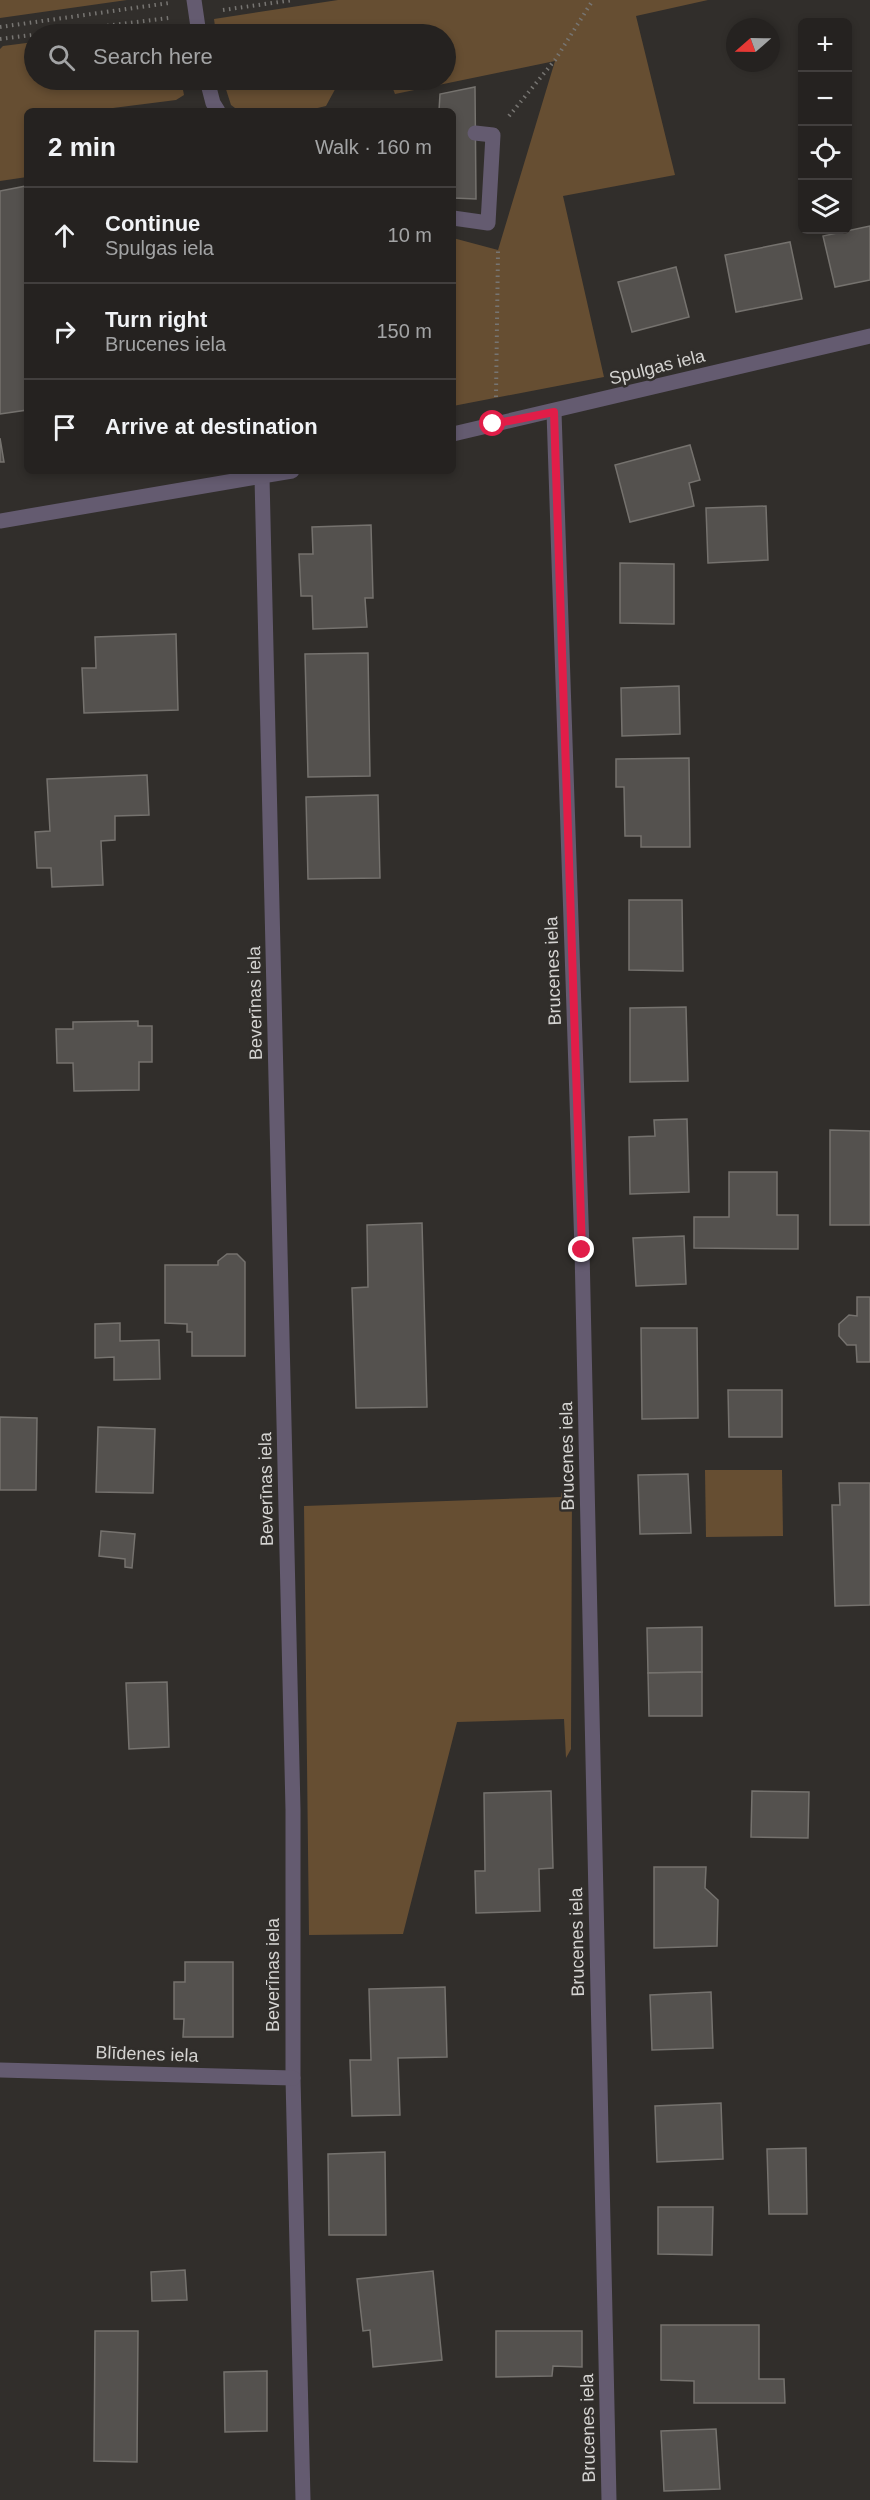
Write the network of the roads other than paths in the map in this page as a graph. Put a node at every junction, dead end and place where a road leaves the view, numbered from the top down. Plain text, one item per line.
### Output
1 (194, 0) edge
2 (198, 24) edge
3 (210, 90) edge
4 (216, 108) edge
5 (475, 134) dead end
6 (456, 218) edge
7 (870, 336) edge
8 (554, 412) junction
9 (456, 433) edge
10 (277, 474) edge
11 (262, 477) junction
12 (0, 520) edge
13 (0, 2070) edge
14 (293, 2078) junction
15 (303, 2500) edge
16 (609, 2500) edge

1 - 2 street
3 - 4 street
5 - 6 street
7 - 8 street, Spulgas iela
8 - 9 street, Spulgas iela
8 - 16 street, Brucenes iela
10 - 11 street
11 - 12 street
11 - 14 street, Beverīnas iela
13 - 14 street, Blīdenes iela
14 - 15 street, Beverīnas iela

